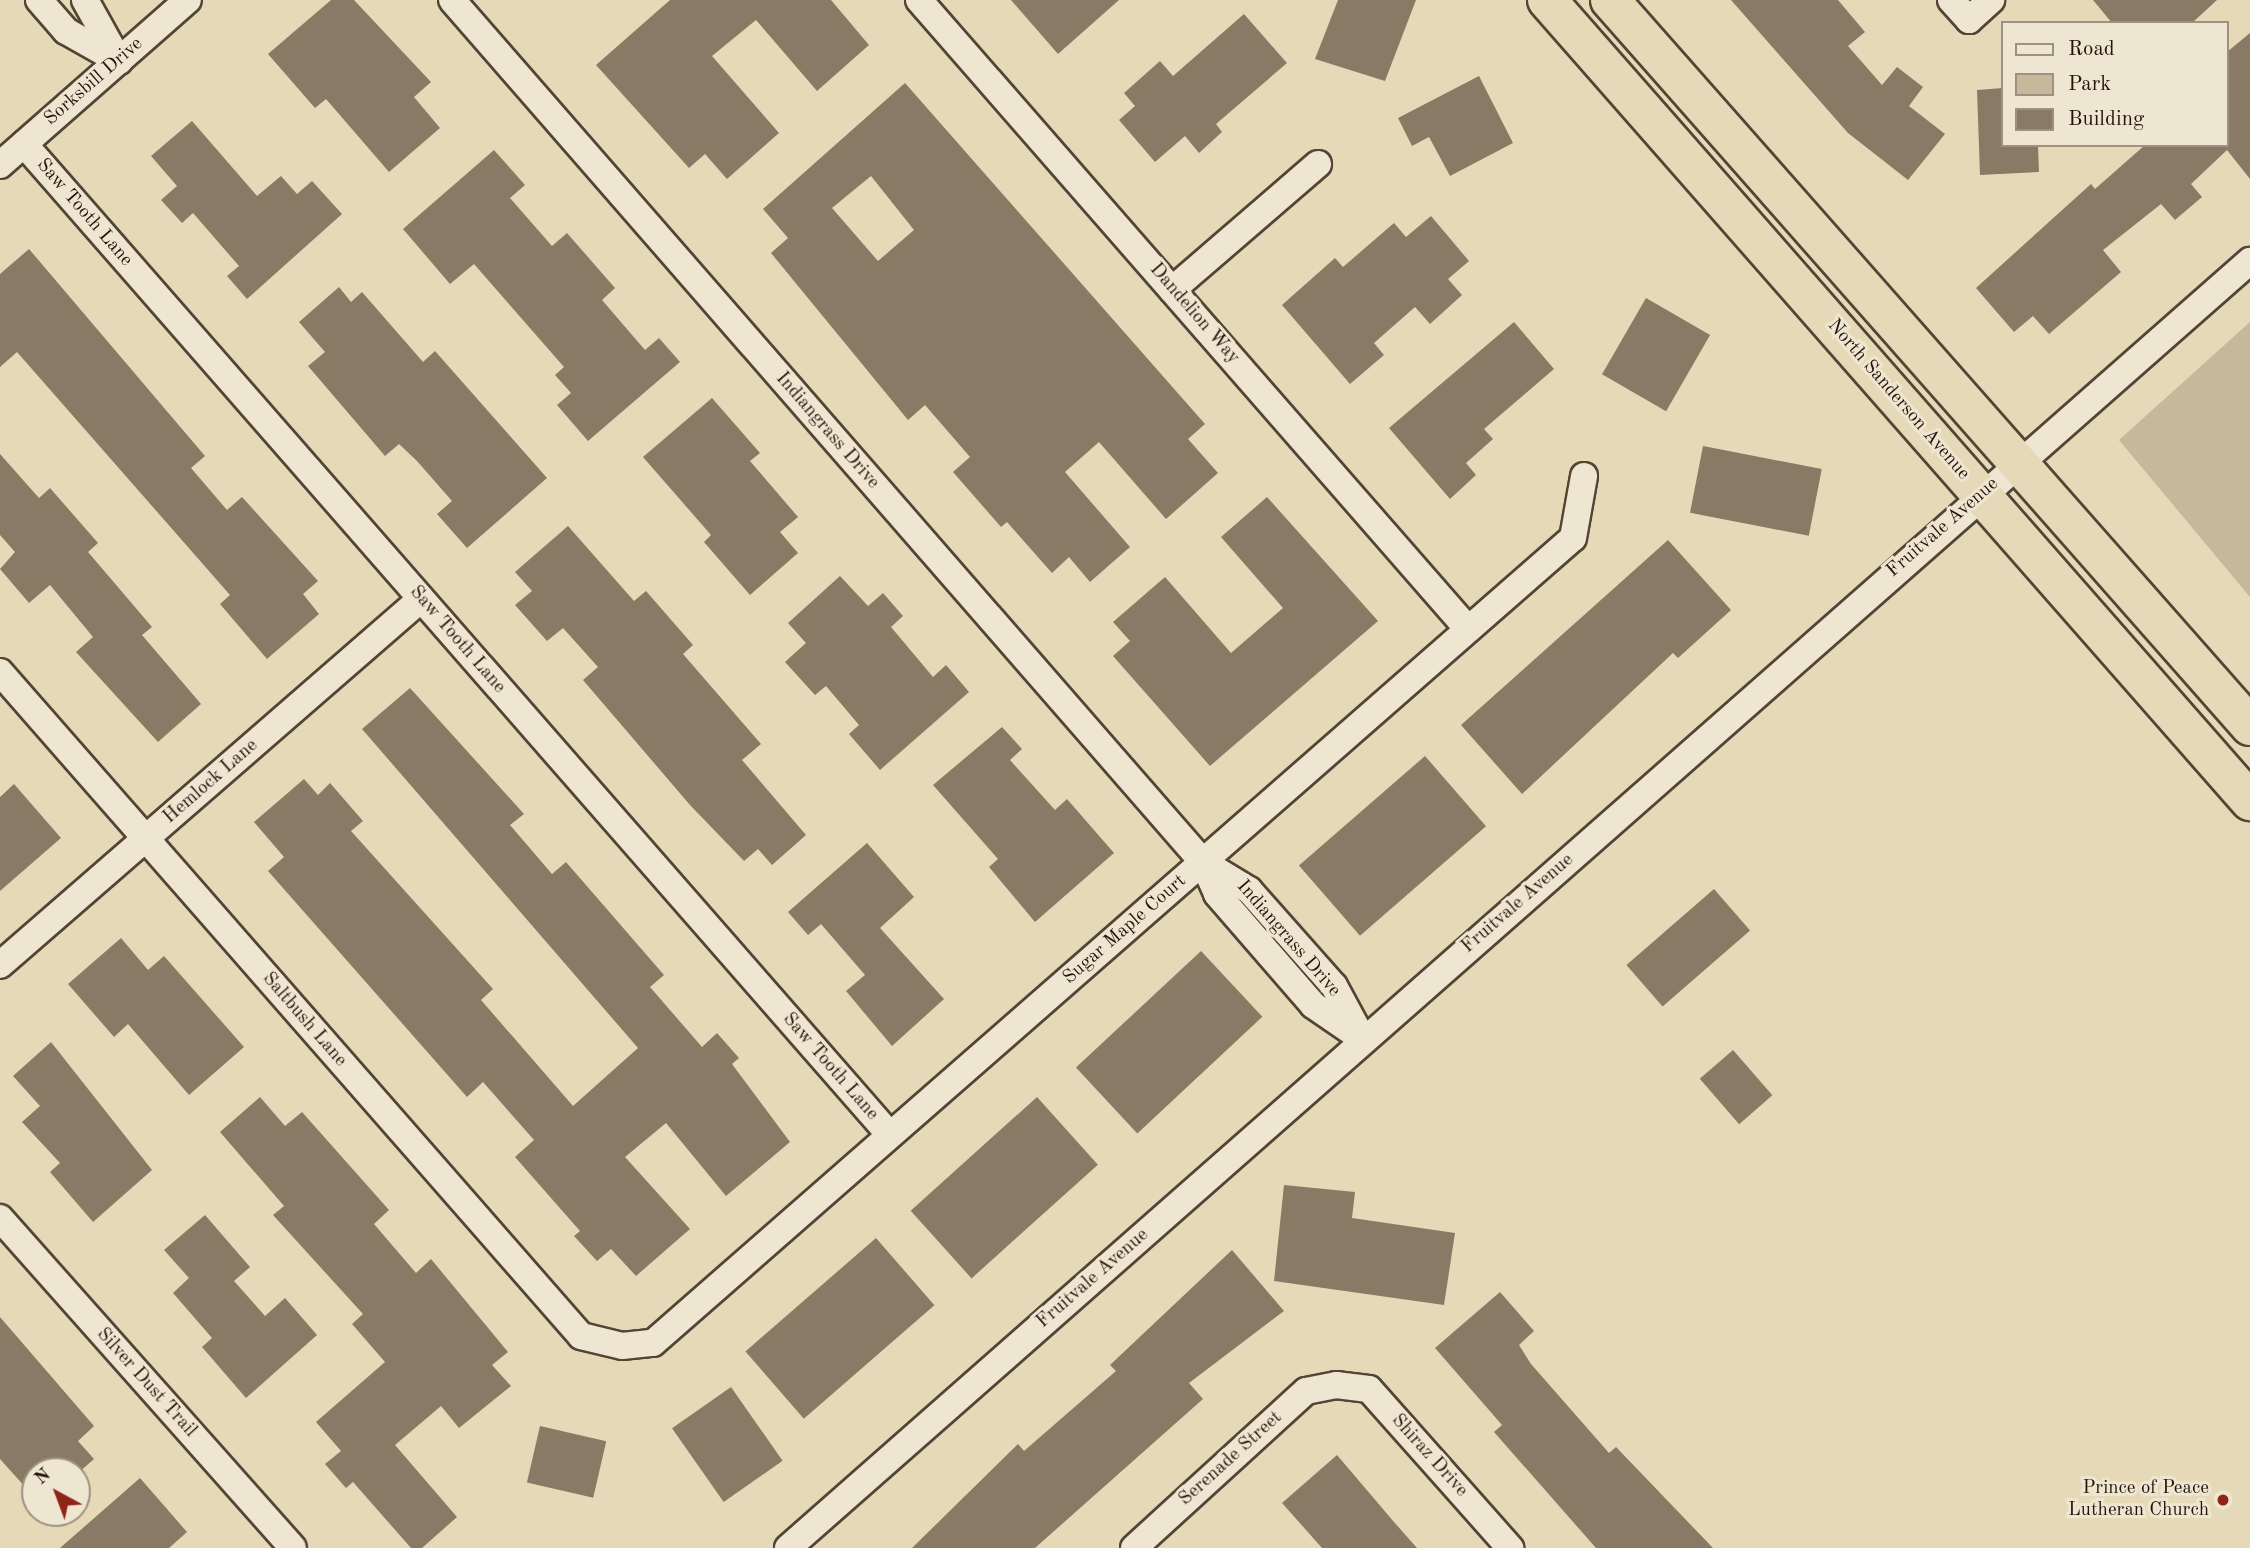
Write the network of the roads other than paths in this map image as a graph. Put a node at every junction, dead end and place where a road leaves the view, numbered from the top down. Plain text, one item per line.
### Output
1 (39, 0) edge
2 (85, 0) edge
3 (188, 0) edge
4 (452, 0) edge
5 (919, 0) edge
6 (1547, 0) edge
7 (1610, 0) edge
8 (1951, 0) edge
9 (1992, 0) edge
10 (118, 61) junction
11 (24, 144) junction
12 (1318, 164) dead end
13 (0, 165) edge
14 (2250, 261) edge
15 (1172, 290) junction
16 (2018, 462) junction
17 (1584, 476) dead end
18 (1982, 495) junction
19 (421, 599) junction
20 (1468, 629) junction
21 (0, 672) edge
22 (2250, 726) edge
23 (2250, 801) edge
24 (146, 838) junction
25 (1203, 862) junction
26 (0, 965) edge
27 (1364, 1040) junction
28 (890, 1135) junction
29 (0, 1218) edge
30 (622, 1346) joint
31 (1336, 1385) joint
32 (293, 1548) edge
33 (788, 1548) edge
34 (1134, 1548) edge
35 (1510, 1548) edge

1 - 10 street
2 - 10 street
3 - 10 street, Sorksbill Drive
4 - 25 street, Indiangrass Drive
5 - 15 street, Dandelion Way
6 - 18 highway, North Sanderson Avenue
7 - 16 highway
8 - 9 street
10 - 11 street, Sorksbill Drive
11 - 13 street, Sorksbill Drive
11 - 19 street, Saw Tooth Lane
12 - 15 street
14 - 16 street, Fruitvale Avenue
15 - 20 street, Dandelion Way
16 - 18 street, Fruitvale Avenue
16 - 22 highway
17 - 20 street, Sugar Maple Court
18 - 23 highway, North Sanderson Avenue
18 - 27 street, Fruitvale Avenue
19 - 24 street, Hemlock Lane
19 - 28 street, Saw Tooth Lane
20 - 25 street, Sugar Maple Court
21 - 24 street, Saltbush Lane
24 - 26 street, Hemlock Lane
24 - 30 street, Saltbush Lane
25 - 27 street, Indiangrass Drive
25 - 28 street, Sugar Maple Court
27 - 33 street, Fruitvale Avenue
28 - 30 street, Sugar Maple Court
29 - 32 street, Silver Dust Trail
31 - 34 street, Serenade Street
31 - 35 street, Shiraz Drive

